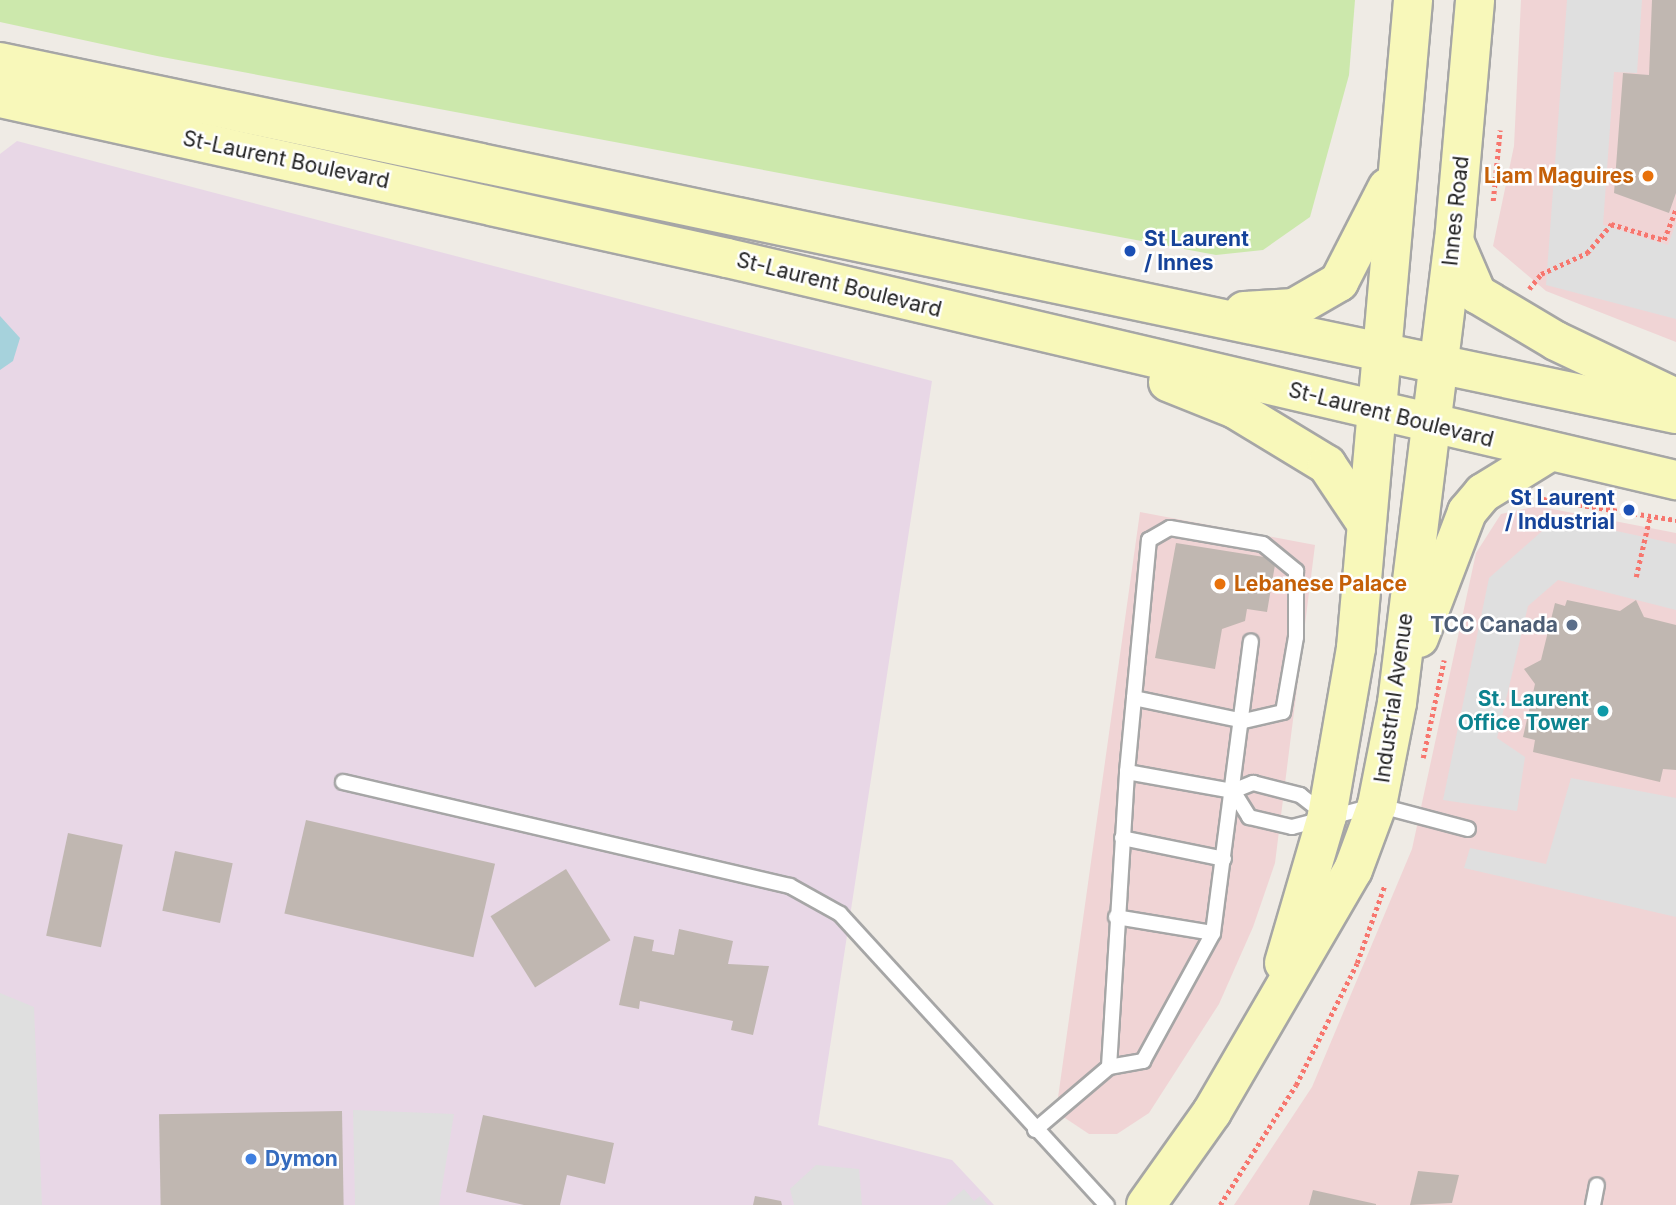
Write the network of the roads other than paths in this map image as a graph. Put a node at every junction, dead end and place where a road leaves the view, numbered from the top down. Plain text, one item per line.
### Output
1 (1413, 0) edge
2 (1475, 0) edge
3 (0, 62) edge
4 (17, 101) edge
5 (1402, 154) junction
6 (1454, 241) junction
7 (1184, 314) junction
8 (1062, 339) junction
9 (1380, 351) junction
10 (1435, 364) junction
11 (1676, 398) edge
12 (1374, 409) junction
13 (1676, 414) edge
14 (1429, 421) junction
15 (1548, 453) junction
16 (1676, 480) edge
17 (1366, 523) junction
18 (1251, 641) dead end
19 (1134, 698) junction
20 (1397, 703) junction
21 (1244, 720) junction
22 (1127, 772) junction
23 (343, 782) dead end
24 (1233, 791) junction
25 (1377, 805) junction
26 (1327, 816) junction
27 (1468, 829) dead end
28 (1122, 838) junction
29 (1224, 859) junction
30 (1116, 917) junction
31 (1213, 933) junction
32 (1278, 992) junction
33 (1109, 1067) junction
34 (1035, 1130) junction
35 (1597, 1185) dead end
36 (1107, 1205) edge
37 (1146, 1205) edge
38 (1593, 1205) edge

1 - 5 main road
2 - 6 main road, Innes Road
3 - 7 main road, St-Laurent Boulevard
4 - 8 main road, St-Laurent Boulevard
5 - 7 main road
5 - 9 main road
6 - 10 main road, Innes Road
6 - 11 main road
7 - 9 main road, St-Laurent Boulevard
8 - 12 main road, St-Laurent Boulevard
8 - 17 main road
9 - 10 main road, St-Laurent Boulevard
9 - 12 main road
10 - 13 main road, St-Laurent Boulevard
10 - 14 main road, Innes Road
12 - 14 main road, St-Laurent Boulevard
12 - 17 main road, Industrial Avenue
14 - 15 main road, St-Laurent Boulevard
14 - 20 main road, Industrial Avenue
15 - 16 main road, St-Laurent Boulevard
15 - 20 main road
17 - 26 main road, Industrial Avenue
18 - 21 lane
19 - 21 lane
19 - 21 lane
19 - 22 lane
20 - 25 main road, Industrial Avenue
21 - 24 lane
22 - 24 lane
22 - 28 lane
23 - 34 lane
24 - 26 lane
24 - 26 lane
24 - 29 lane
25 - 26 lane
25 - 27 lane
25 - 32 main road, Industrial Avenue
26 - 32 main road, Industrial Avenue
28 - 29 lane
28 - 30 lane
29 - 31 lane
30 - 31 lane
30 - 33 lane
31 - 33 lane
32 - 37 main road, Industrial Avenue
33 - 34 lane
34 - 36 lane
35 - 38 lane

